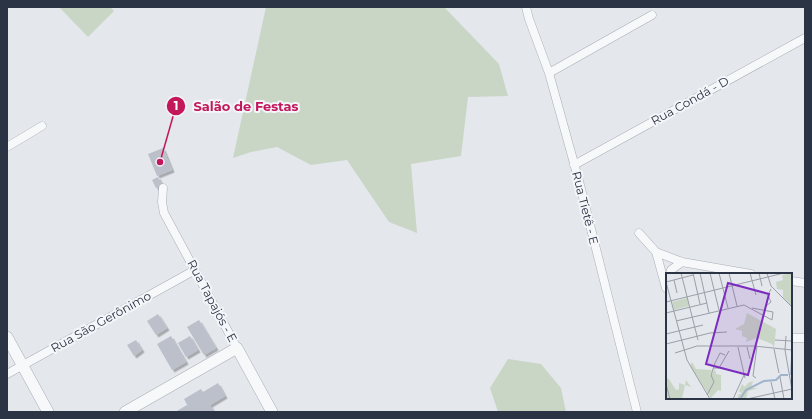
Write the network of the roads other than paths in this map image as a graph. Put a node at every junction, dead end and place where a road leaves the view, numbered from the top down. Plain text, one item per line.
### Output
1 (526, 7) edge
2 (652, 15) dead end
3 (805, 38) edge
4 (549, 73) junction
5 (42, 126) dead end
6 (7, 147) edge
7 (574, 165) junction
8 (163, 188) dead end
9 (639, 233) dead end
10 (656, 252) junction
11 (682, 262) junction
12 (195, 270) junction
13 (670, 273) edge
14 (745, 273) edge
15 (792, 281) edge
16 (805, 284) edge
17 (666, 286) edge
18 (7, 337) edge
19 (792, 338) edge
20 (805, 338) edge
21 (238, 348) junction
22 (22, 365) junction
23 (7, 374) edge
24 (48, 412) edge
25 (125, 412) edge
26 (272, 412) edge
27 (637, 412) edge

1 - 4 street, Rua Tietê - E
2 - 4 street
3 - 7 street, Rua Condá - D
4 - 7 street, Rua Tietê - E
5 - 6 street
7 - 27 street, Rua Tietê - E
8 - 12 street, Rua Tapajós - E
9 - 10 street
10 - 11 street
10 - 17 street
11 - 13 street
11 - 14 street
12 - 21 street, Rua Tapajós - E
12 - 22 street, Rua São Gerônimo
15 - 16 street
18 - 22 street
19 - 20 street
21 - 25 street
21 - 26 street, Rua Tapajós - E
22 - 23 street, Rua São Gerônimo
22 - 24 street

